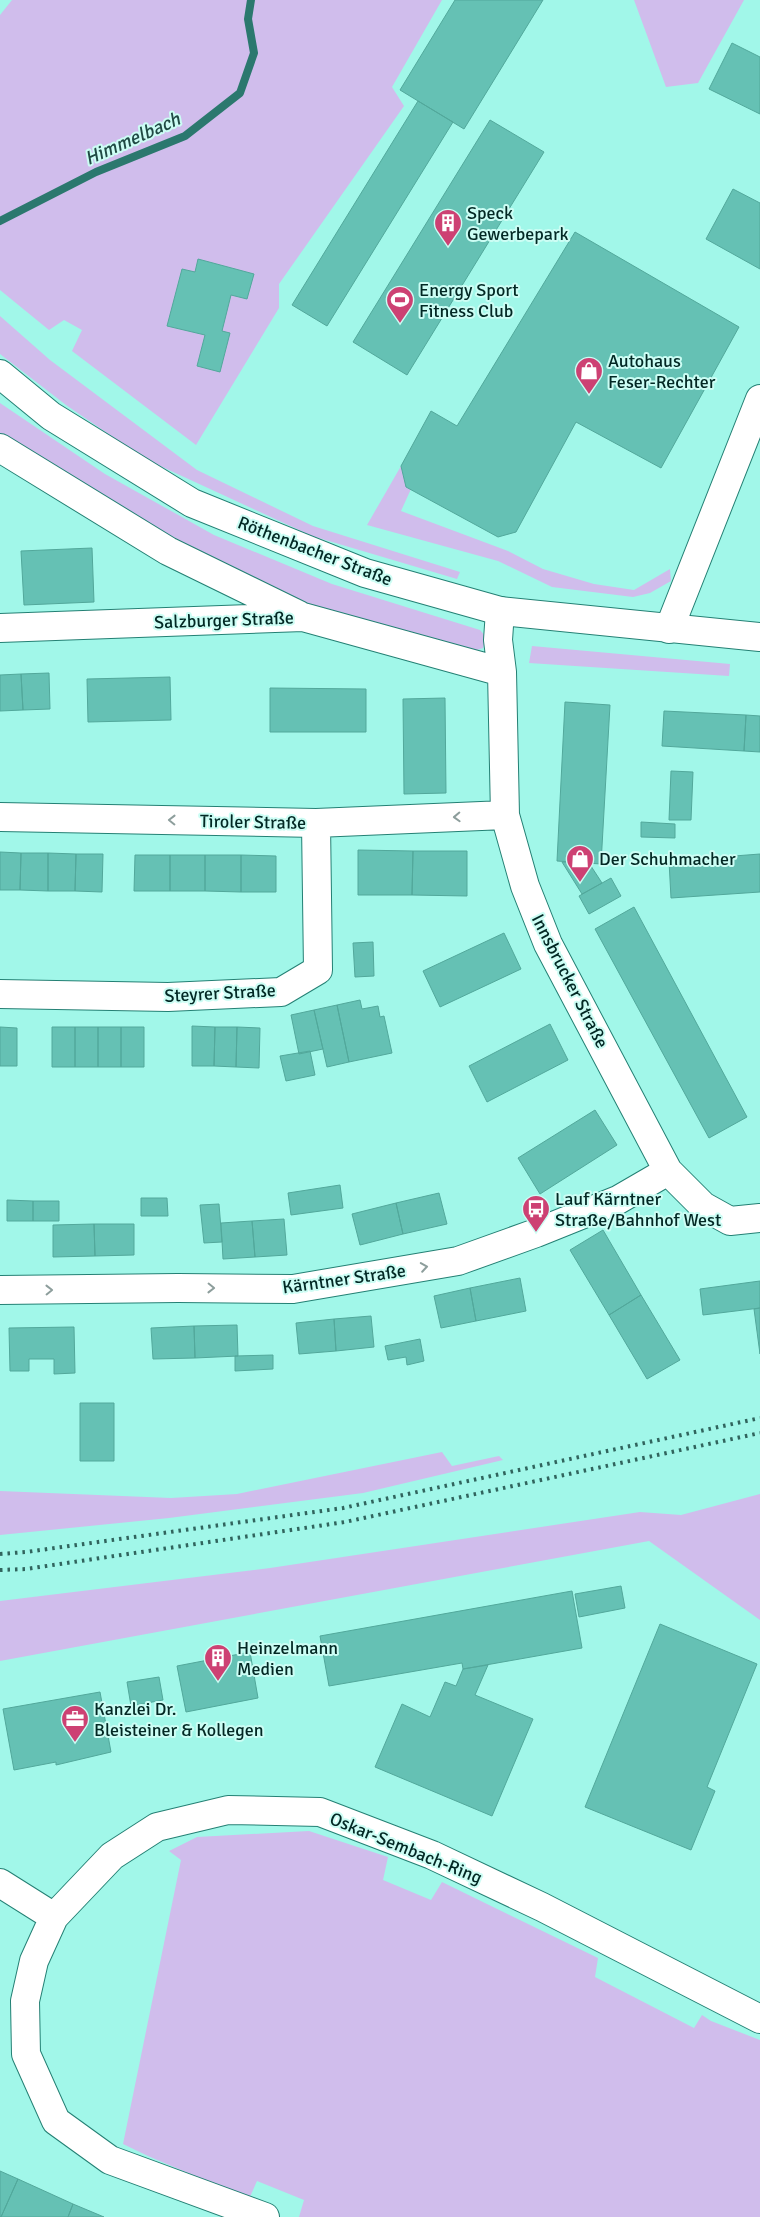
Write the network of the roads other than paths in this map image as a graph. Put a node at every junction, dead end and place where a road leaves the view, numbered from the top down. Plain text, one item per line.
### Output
1 (0, 374) edge
2 (760, 399) edge
3 (0, 448) edge
4 (500, 611) junction
5 (303, 617) junction
6 (0, 628) edge
7 (669, 629) junction
8 (760, 637) edge
9 (502, 672) junction
10 (505, 816) junction
11 (0, 817) edge
12 (316, 823) junction
13 (0, 994) edge
14 (668, 1171) junction
15 (760, 1218) edge
16 (0, 1290) edge
17 (0, 1883) edge
18 (54, 1917) junction
19 (760, 2019) edge
20 (266, 2217) edge

1 - 4 street, Röthenbacher Straße
2 - 7 street
3 - 5 street
4 - 7 street, Röthenbacher Straße
4 - 9 street, Innsbrucker Straße
5 - 6 street, Salzburger Straße
5 - 9 street, Salzburger Straße
7 - 8 street, Röthenbacher Straße
9 - 10 street, Innsbrucker Straße
10 -> 12 street, Tiroler Straße
10 - 14 street, Innsbrucker Straße
12 -> 11 street, Tiroler Straße
12 - 13 street, Steyrer Straße
14 - 15 street, Innsbrucker Straße
16 -> 14 street, Kärntner Straße
17 - 18 street
18 - 19 street, Oskar-Sembach-Ring
18 - 20 street, Oskar-Sembach-Ring

